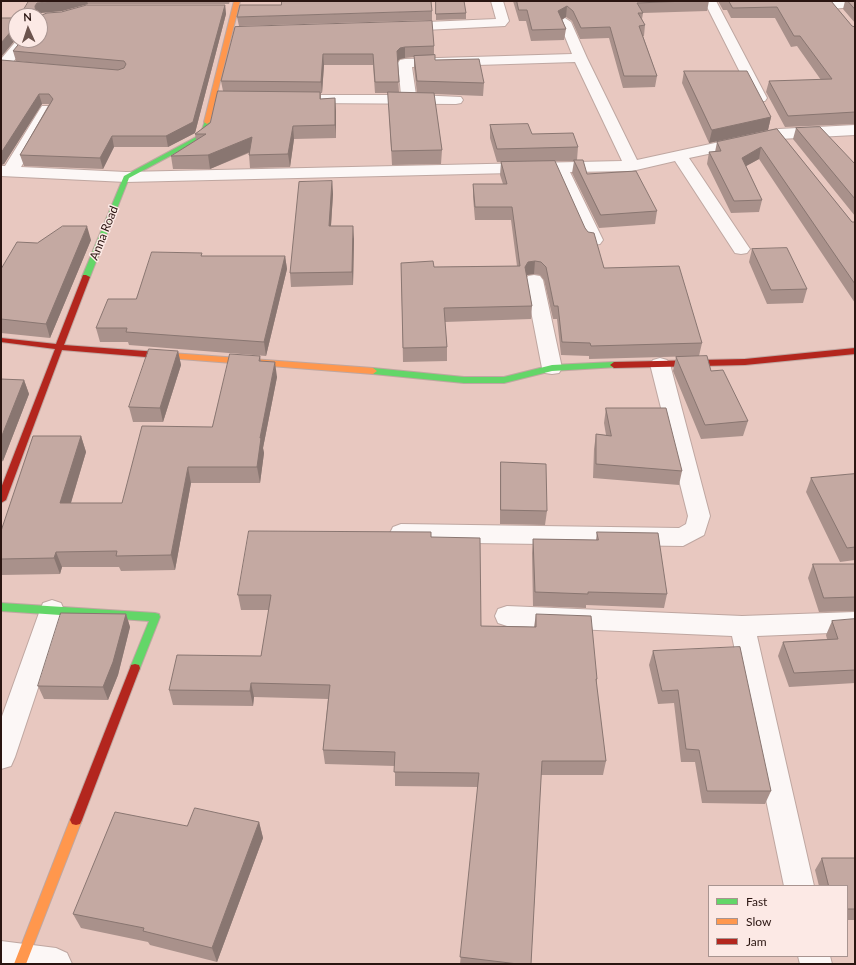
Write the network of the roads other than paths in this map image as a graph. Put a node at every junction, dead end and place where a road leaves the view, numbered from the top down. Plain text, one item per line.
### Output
1 (497, 1) edge
2 (710, 1) edge
3 (829, 3) edge
4 (855, 3) edge
5 (236, 5) edge
6 (219, 9) edge
7 (842, 18) edge
8 (565, 22) edge
9 (392, 27) edge
10 (229, 32) junction
11 (244, 32) edge
12 (17, 48) edge
13 (580, 58) junction
14 (2, 65) edge
15 (18, 67) edge
16 (213, 98) junction
17 (228, 98) edge
18 (291, 99) edge
19 (409, 99) junction
20 (456, 100) dead end
21 (47, 109) edge
22 (772, 122) junction
23 (855, 130) edge
24 (793, 151) edge
25 (679, 155) junction
26 (632, 166) junction
27 (560, 167) junction
28 (5, 172) edge
29 (126, 177) junction
30 (594, 240) edge
31 (740, 250) dead end
32 (534, 280) dead end
33 (1, 340) edge
34 (58, 347) junction
35 (855, 351) edge
36 (660, 364) junction
37 (552, 368) junction
38 (1, 500) edge
39 (380, 533) edge
40 (1, 607) edge
41 (52, 610) junction
42 (507, 616) dead end
43 (855, 622) edge
44 (742, 626) junction
45 (1, 757) edge
46 (799, 885) edge
47 (14, 960) edge
48 (56, 964) edge

1 - 9 street
2 - 22 street
3 - 4 street
3 - 7 street
5 - 6 street
5 - 10 street
8 - 13 street
10 - 11 street
10 - 16 street
12 - 14 street
13 - 19 street
13 - 26 street
14 - 15 street
16 - 17 street
16 - 29 street
18 - 19 street
19 - 20 street
21 - 28 street
22 - 23 street
22 - 24 street
22 - 25 street
25 - 26 street
25 - 31 street
26 - 27 street
27 - 29 street
27 - 30 street
28 - 29 street
29 - 34 street, Anna Road
32 - 37 street
33 - 34 street
34 - 37 street
34 - 38 street, Anna Road
35 - 36 street
36 - 37 street
36 - 39 street
40 - 41 street
41 - 45 street
41 - 47 street
42 - 44 street
43 - 44 street
44 - 46 street
47 - 48 street

